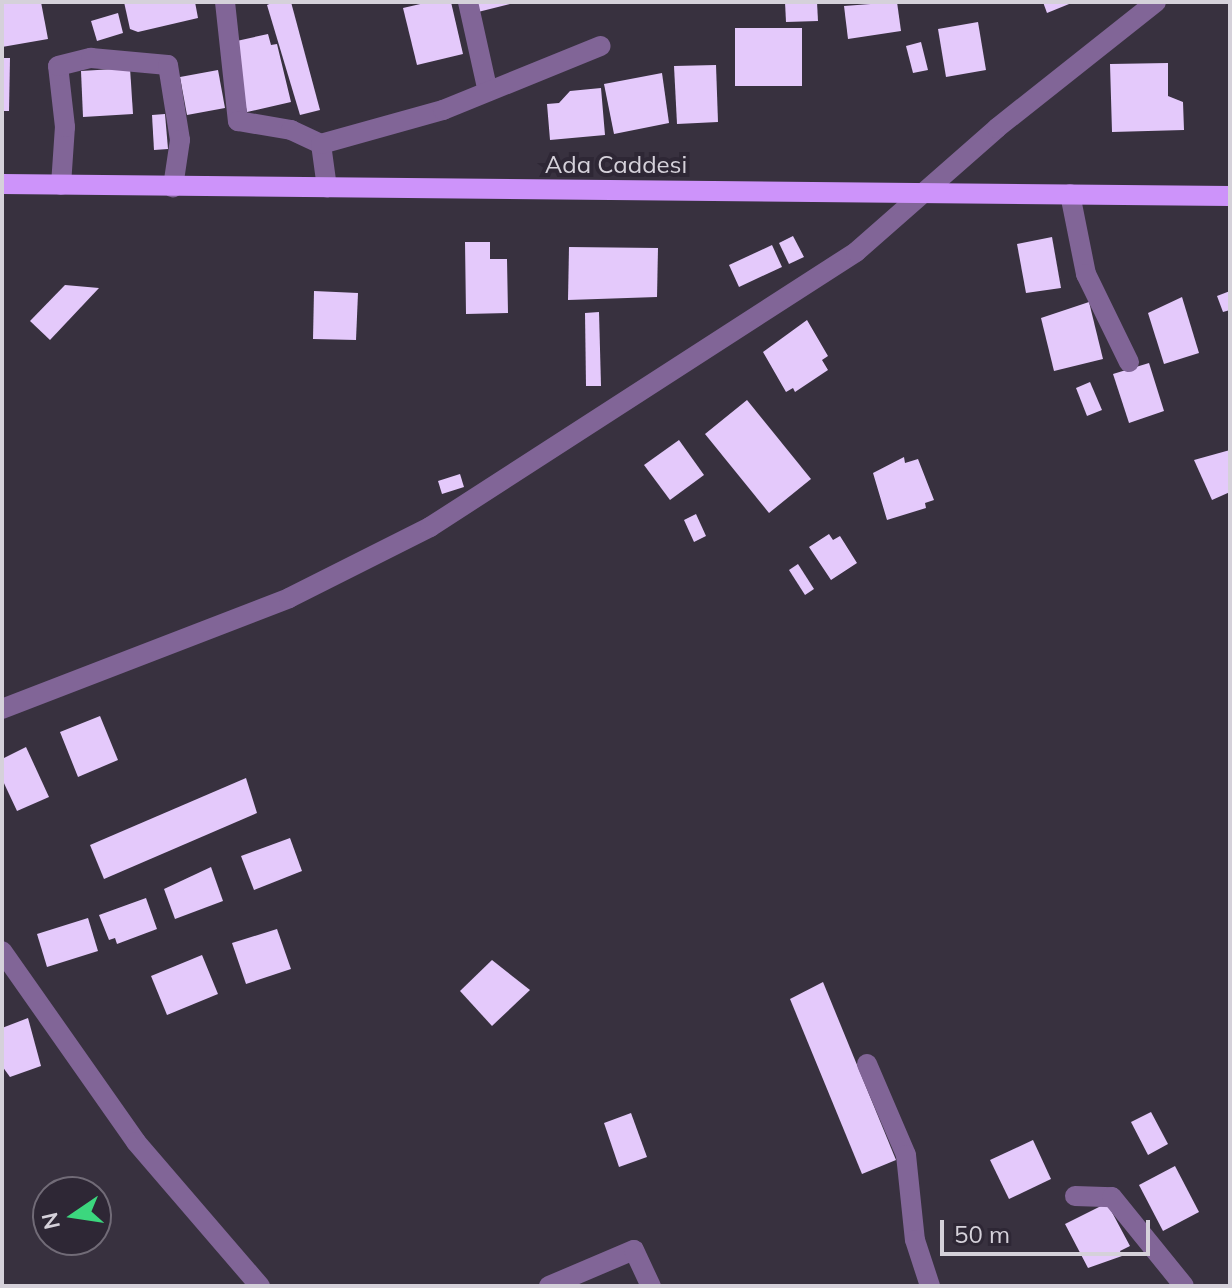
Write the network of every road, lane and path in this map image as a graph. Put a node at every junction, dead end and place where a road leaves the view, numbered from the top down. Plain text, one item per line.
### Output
1 (225, 2) edge
2 (468, 2) edge
3 (1156, 2) edge
4 (601, 46) dead end
5 (487, 88) junction
6 (321, 144) junction
7 (2, 184) edge
8 (61, 185) junction
9 (173, 187) junction
10 (327, 188) junction
11 (924, 193) junction
12 (1070, 194) junction
13 (1230, 196) edge
14 (1129, 362) dead end
15 (2, 709) edge
16 (2, 951) edge
17 (867, 1064) dead end
18 (1075, 1196) dead end
19 (260, 1286) edge
20 (549, 1286) edge
21 (651, 1286) edge
22 (930, 1286) edge
23 (1184, 1286) edge

1 - 6 street
2 - 5 street
3 - 11 street
4 - 5 street
5 - 6 street
6 - 10 street
7 - 8 main road, Ada Caddesi
8 - 9 main road, Ada Caddesi
8 - 9 street
9 - 10 main road, Ada Caddesi
10 - 11 main road, Ada Caddesi
11 - 12 main road, Ada Caddesi
11 - 15 street
12 - 13 main road, Ada Caddesi
12 - 14 street
16 - 19 street
17 - 22 street
18 - 23 street
20 - 21 street

